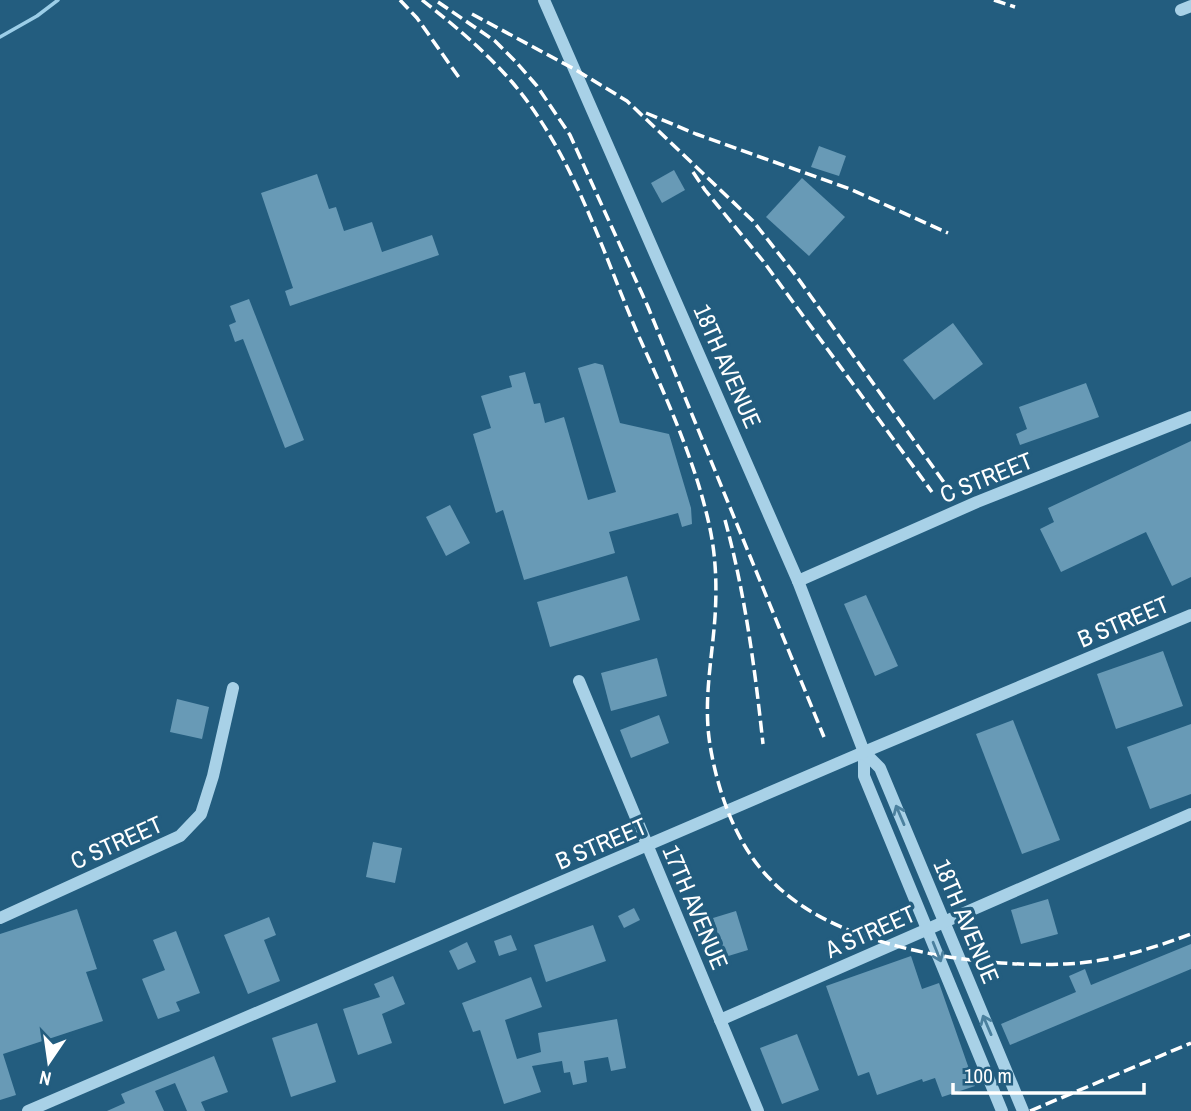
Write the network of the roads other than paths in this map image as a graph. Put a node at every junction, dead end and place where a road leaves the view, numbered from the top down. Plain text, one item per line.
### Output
1 (544, 0) edge
2 (1191, 417) edge
3 (798, 581) junction
4 (1191, 615) edge
5 (579, 681) dead end
6 (233, 688) dead end
7 (864, 752) junction
8 (1191, 814) edge
9 (647, 845) junction
10 (0, 918) edge
11 (720, 1020) junction
12 (27, 1111) edge
13 (758, 1111) edge
14 (1002, 1111) edge
15 (1023, 1111) edge

1 - 3 street, 18TH AVENUE
2 - 3 street, C STREET
3 - 7 street, 18TH AVENUE
4 - 7 street, B STREET
5 - 9 street, 17TH AVENUE
6 - 10 street, C STREET
7 - 9 street, B STREET
7 -> 14 street, 18TH AVENUE
15 -> 7 street, 18TH AVENUE
8 - 11 street, A STREET
9 - 11 street, 17TH AVENUE
9 - 12 street, B STREET
11 - 13 street, 17TH AVENUE

